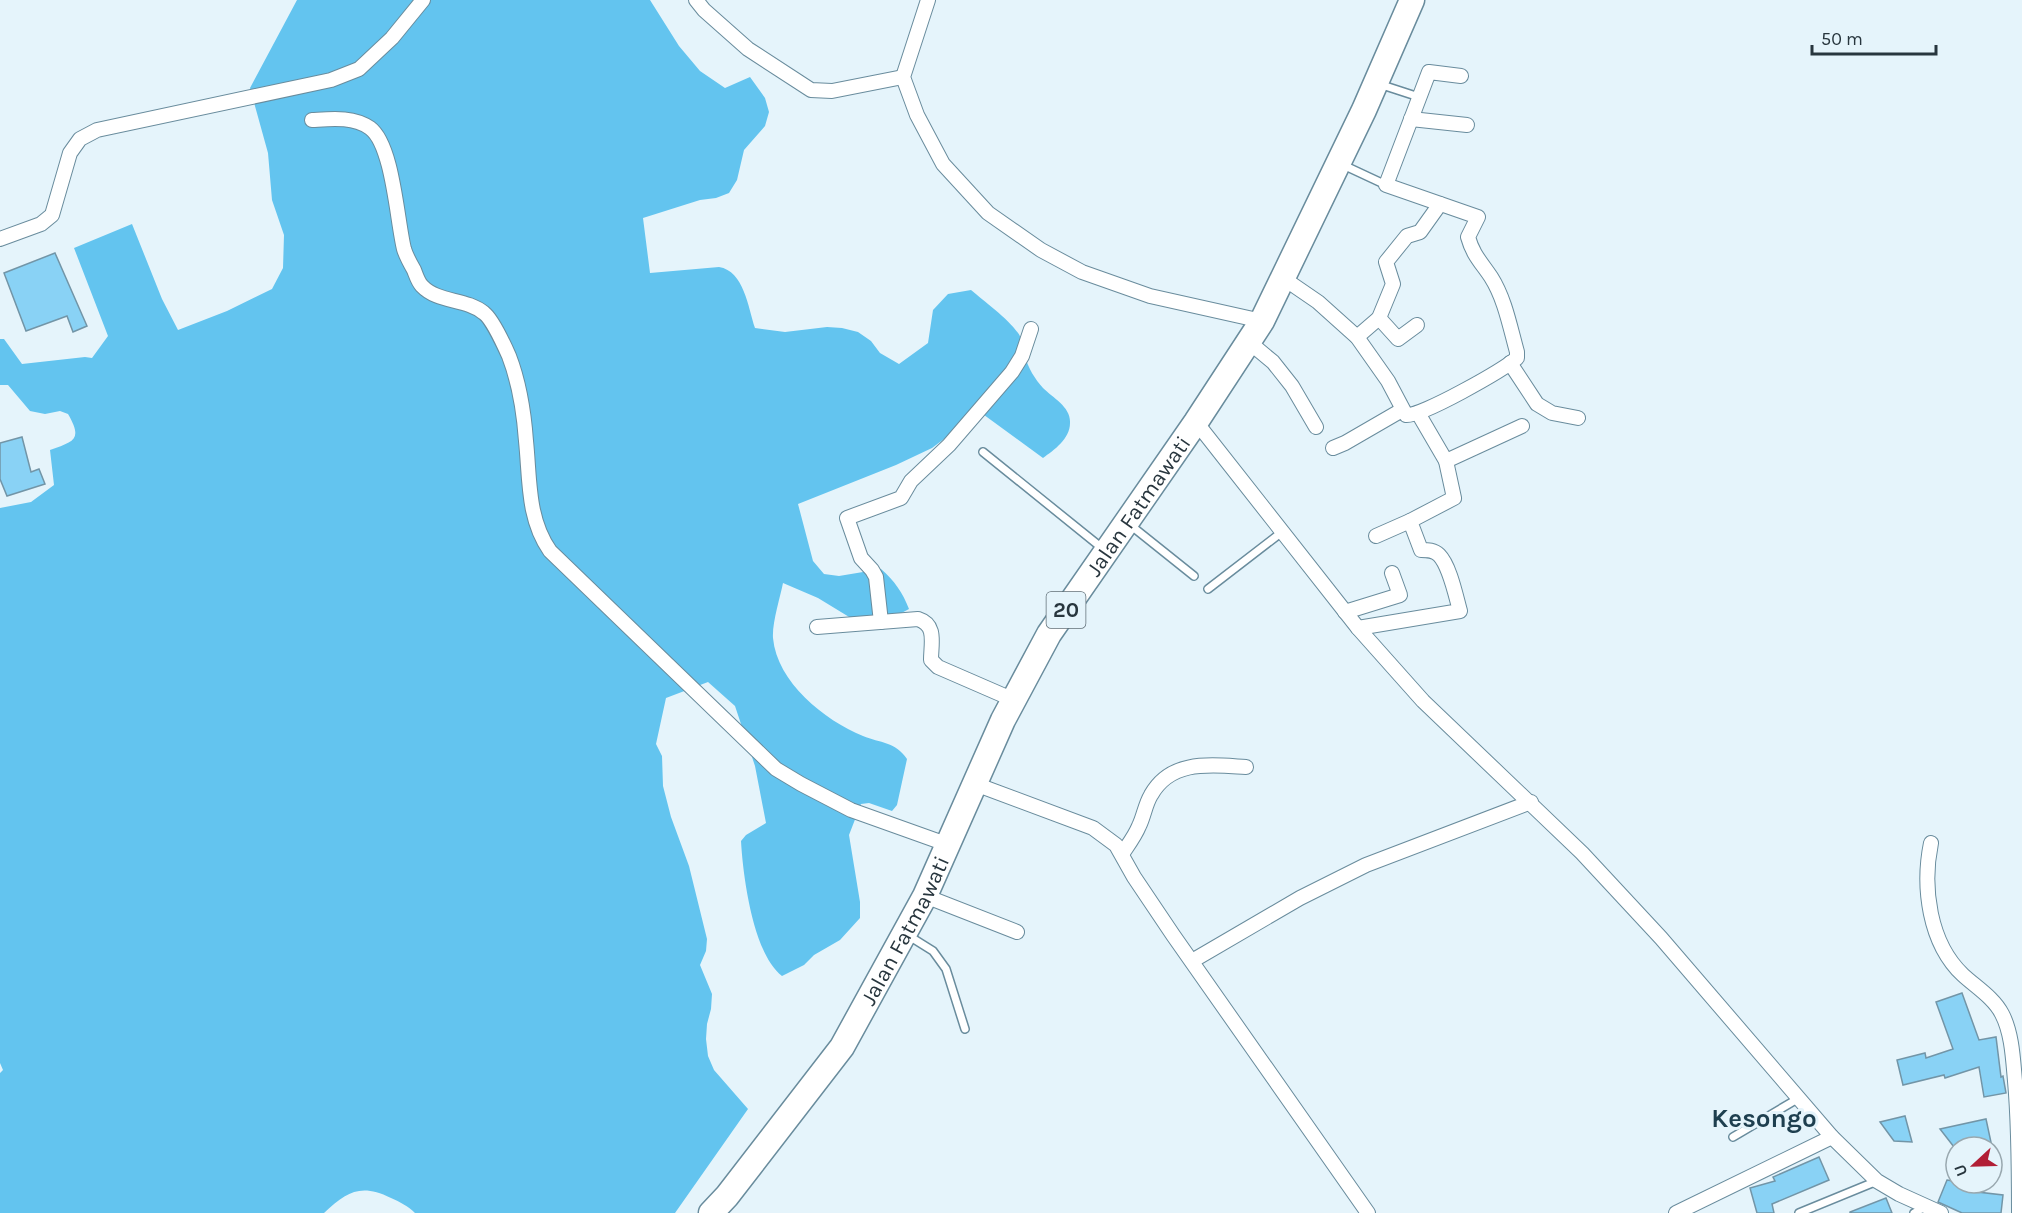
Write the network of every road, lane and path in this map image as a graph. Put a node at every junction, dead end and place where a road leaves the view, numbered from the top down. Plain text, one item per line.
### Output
1 (423, 0) edge
2 (696, 0) edge
3 (928, 0) edge
4 (1412, 0) edge
5 (903, 76) junction
6 (1461, 76) dead end
7 (1376, 83) junction
8 (1419, 97) junction
9 (1411, 118) junction
10 (312, 120) dead end
11 (1467, 125) dead end
12 (1339, 163) junction
13 (1386, 185) junction
14 (1440, 204) junction
15 (0, 239) edge
16 (1283, 278) junction
17 (1379, 318) junction
18 (1262, 321) junction
19 (1418, 325) dead end
20 (1030, 329) dead end
21 (1357, 337) junction
22 (1249, 342) junction
23 (1510, 363) junction
24 (1402, 410) junction
25 (1418, 413) junction
26 (1578, 418) dead end
27 (1196, 422) junction
28 (1522, 426) dead end
29 (1316, 427) dead end
30 (1333, 448) dead end
31 (983, 452) dead end
32 (1446, 460) junction
33 (1410, 521) junction
34 (1127, 522) junction
35 (1282, 532) junction
36 (1376, 536) dead end
37 (1107, 551) junction
38 (1392, 573) dead end
39 (1194, 576) dead end
40 (1208, 590) dead end
41 (1345, 612) junction
42 (880, 622) junction
43 (817, 627) dead end
44 (1358, 628) junction
45 (1014, 700) junction
46 (1246, 767) dead end
47 (975, 784) junction
48 (1531, 802) junction
49 (1930, 843) dead end
50 (949, 845) junction
51 (1122, 854) junction
52 (925, 896) junction
53 (1017, 932) dead end
54 (904, 933) junction
55 (1191, 961) junction
56 (965, 1029) dead end
57 (2018, 1070) edge
58 (1799, 1098) junction
59 (1733, 1137) dead end
60 (1832, 1137) junction
61 (1877, 1181) junction
62 (1919, 1210) edge
63 (711, 1213) edge
64 (1368, 1213) edge
65 (1676, 1213) edge
66 (1799, 1213) edge
67 (1941, 1213) edge
68 (2019, 1213) edge

1 - 15 street
2 - 5 street
3 - 5 street
4 - 7 highway, Jalan Fatmawati / 20
5 - 18 street
6 - 8 street
7 - 8 lane
7 - 12 highway, Jalan Fatmawati / 20
8 - 9 street
9 - 11 street
9 - 13 street
10 - 50 street
12 - 13 lane
12 - 16 highway, Jalan Fatmawati / 20
13 - 14 street
14 - 17 street
14 - 23 street
16 - 18 highway, Jalan Fatmawati / 20
16 - 21 street
17 - 19 street
17 - 21 street
18 - 22 highway, Jalan Fatmawati / 20
20 - 42 street
21 - 24 street
22 - 27 highway, Jalan Fatmawati / 20
22 - 29 street
23 - 25 street
23 - 26 street
24 - 25 street
24 - 30 street
25 - 32 street
27 - 34 highway, Jalan Fatmawati / 20
27 - 35 street
28 - 32 street
31 - 37 lane
32 - 33 street
33 - 36 street
33 - 44 street
34 - 37 highway, Jalan Fatmawati / 20
34 - 39 lane
35 - 40 lane
35 - 41 street
37 - 45 highway, Jalan Fatmawati / 20
38 - 41 street
41 - 44 street
42 - 43 street
42 - 45 street
44 - 48 street
45 - 47 highway, Jalan Fatmawati / 20
46 - 51 street
47 - 50 highway, Jalan Fatmawati / 20
47 - 51 street
48 - 55 street
48 - 58 street
49 - 57 street
50 - 52 highway, Jalan Fatmawati / 20
51 - 55 street
52 - 53 street
52 - 54 highway, Jalan Fatmawati / 20
54 - 56 lane
54 - 63 highway, Jalan Fatmawati / 20
55 - 64 street
57 - 68 street
58 - 59 lane
58 - 60 street
60 - 61 street
60 - 65 street
61 - 62 street
61 - 66 lane
62 - 67 street

